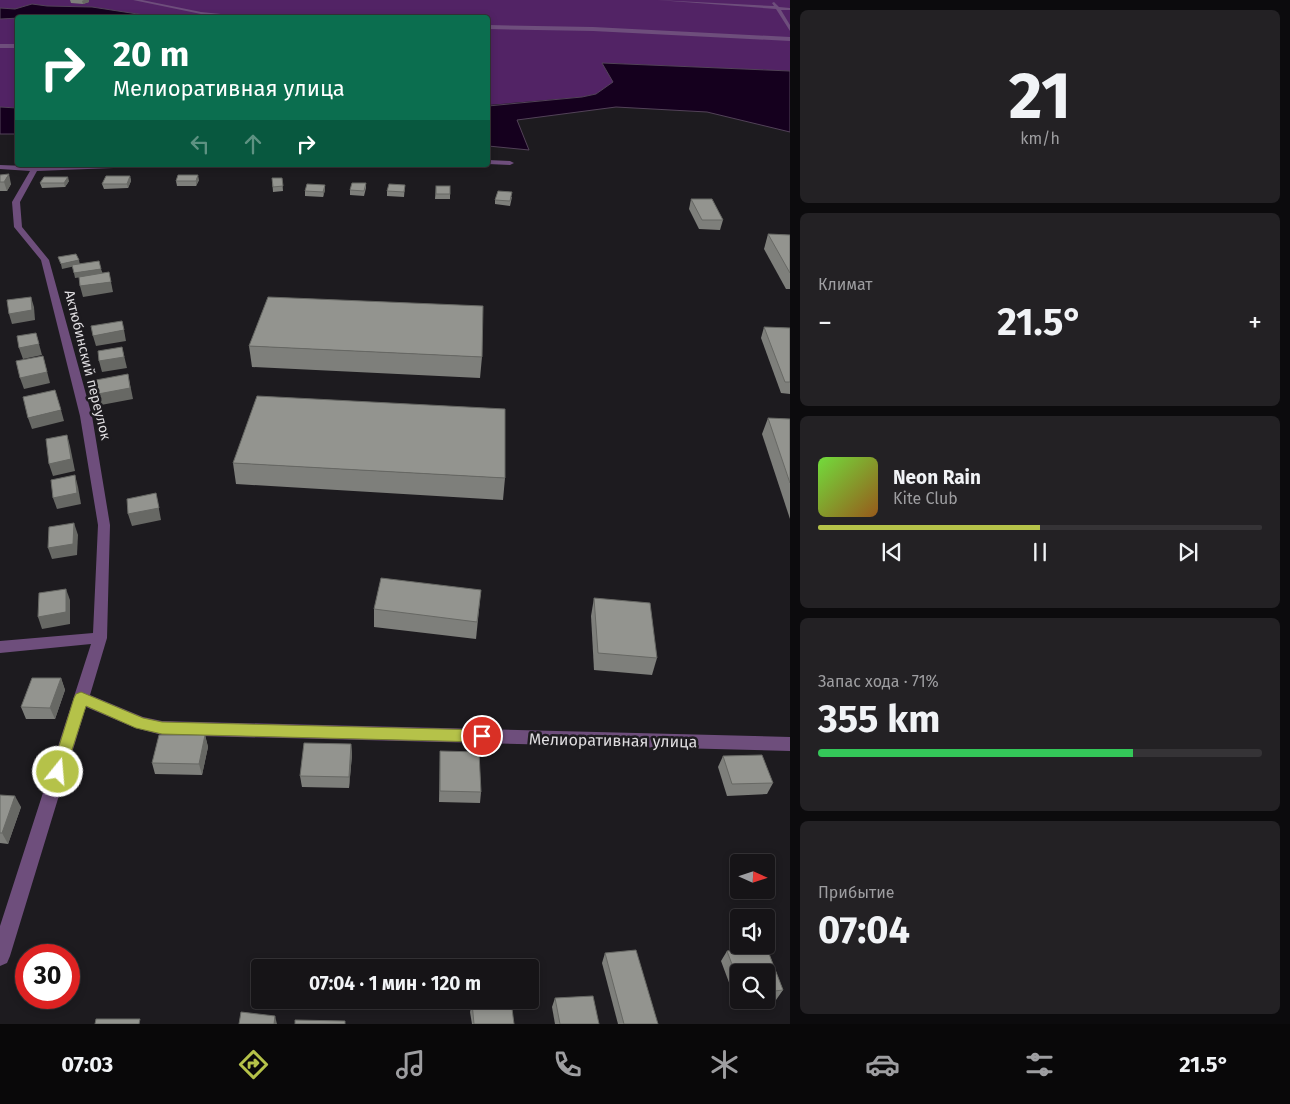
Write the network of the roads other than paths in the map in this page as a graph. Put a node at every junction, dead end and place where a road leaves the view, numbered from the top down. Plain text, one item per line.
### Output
1 (135, 0) edge
2 (659, 0) edge
3 (770, 0) edge
4 (778, 8) junction
5 (790, 8) edge
6 (224, 15) edge
7 (490, 27) edge
8 (790, 29) edge
9 (790, 39) edge
10 (0, 46) edge
11 (15, 46) edge
12 (490, 162) edge
13 (510, 163) dead end
14 (0, 167) edge
15 (55, 167) edge
16 (34, 170) junction
17 (100, 638) junction
18 (0, 647) edge
19 (81, 698) junction
20 (790, 744) edge
21 (0, 956) edge

1 - 6 street
2 - 4 street
3 - 4 street
4 - 5 street
4 - 8 street
7 - 9 street
10 - 11 street
12 - 13 street
14 - 16 street
15 - 16 street
16 - 17 street, Актюбинский переулок
17 - 18 street
17 - 19 street, Актюбинский переулок
19 - 20 street, Мелиоративная улица
19 - 21 street, Актюбинский переулок

